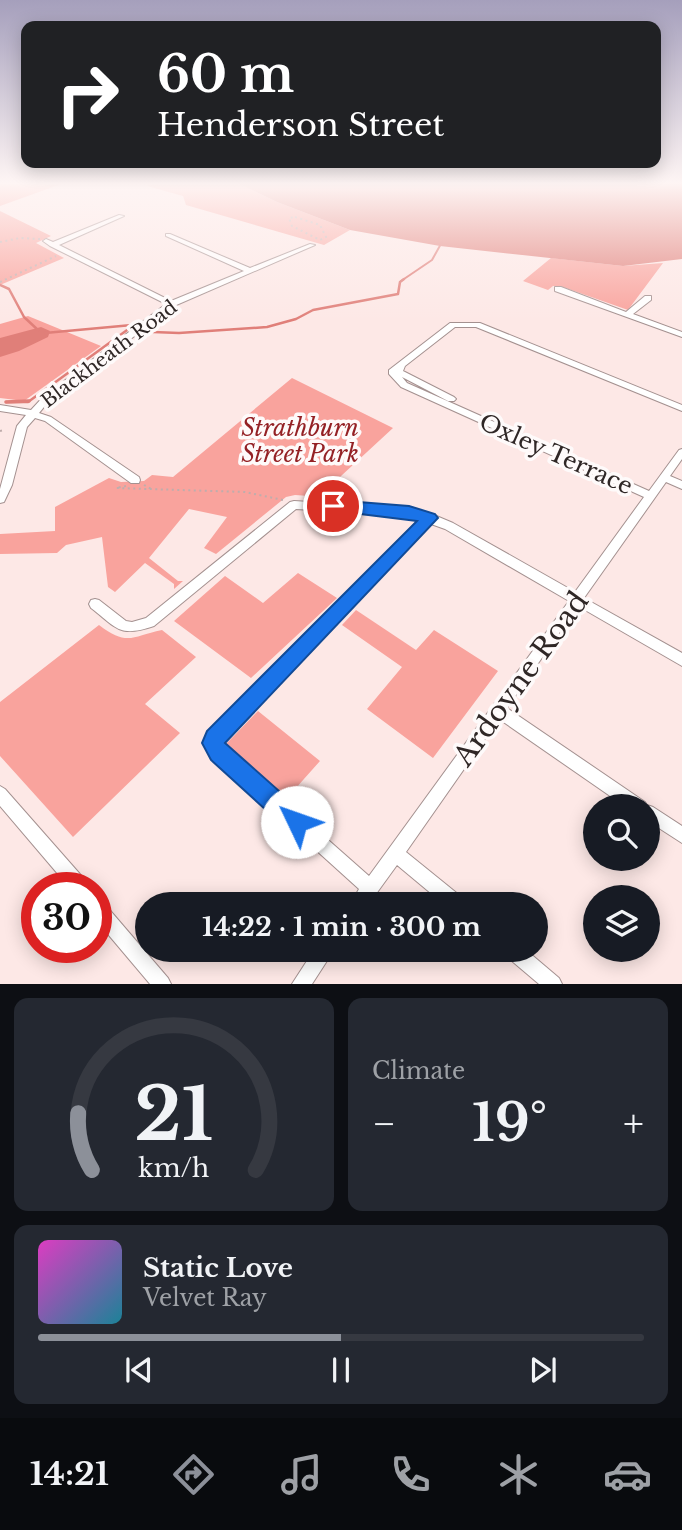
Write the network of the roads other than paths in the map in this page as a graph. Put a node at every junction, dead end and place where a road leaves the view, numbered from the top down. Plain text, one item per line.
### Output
1 (87, 229) edge
2 (168, 235) dead end
3 (316, 243) road end
4 (251, 271) junction
5 (558, 289) dead end
6 (648, 298) dead end
7 (170, 304) junction
8 (627, 315) junction
9 (682, 335) edge
10 (0, 408) edge
11 (682, 408) edge
12 (465, 409) junction
13 (31, 413) junction
14 (491, 416) dead end
15 (682, 452) edge
16 (664, 477) junction
17 (135, 480) road end
18 (682, 485) edge
19 (651, 496) junction
20 (0, 499) edge
21 (430, 518) junction
22 (577, 601) junction
23 (95, 604) dead end
24 (682, 660) edge
25 (499, 710) junction
26 (0, 794) edge
27 (621, 794) edge
28 (660, 820) edge
29 (682, 835) edge
30 (396, 853) junction
31 (67, 872) edge
32 (370, 888) junction
33 (367, 892) edge
34 (442, 892) edge
35 (112, 926) edge
36 (317, 962) edge
37 (526, 962) edge
38 (162, 984) edge
39 (301, 984) edge
40 (552, 984) edge

1 - 7 street
2 - 4 street
3 - 4 street, Blackheath Road
4 - 7 street, Blackheath Road
5 - 8 street
6 - 8 street
7 - 13 street, Blackheath Road
8 - 9 street
10 - 13 street
11 - 12 street, Oxley Terrace
12 - 14 street, Oxley Terrace
12 - 19 street, Oxley Terrace
13 - 17 street
13 - 20 street, Blackheath Road
15 - 16 street, Ardoyne Road
16 - 18 street
16 - 19 street, Ardoyne Road
19 - 22 street, Ardoyne Road
21 - 22 street
21 - 23 street
21 - 32 street
22 - 24 street
22 - 25 street, Ardoyne Road
25 - 27 street
25 - 30 street, Ardoyne Road
26 - 31 street
28 - 29 street
30 - 32 street, Ardoyne Road
30 - 34 street
32 - 33 street, Ardoyne Road
35 - 38 street
36 - 39 street
37 - 40 street

